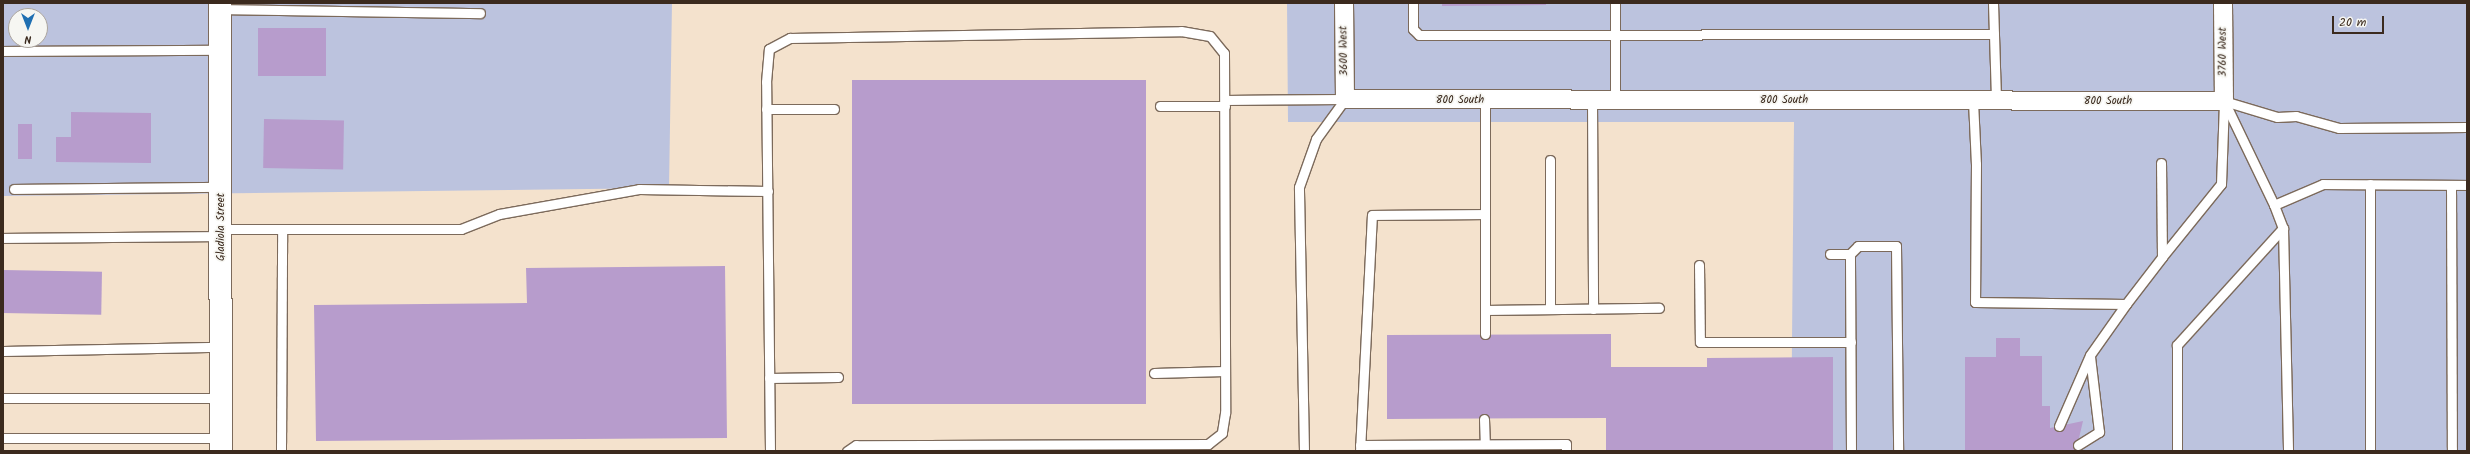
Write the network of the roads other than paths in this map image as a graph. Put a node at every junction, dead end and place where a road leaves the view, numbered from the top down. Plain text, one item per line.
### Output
1 (1344, 3) edge
2 (1413, 3) edge
3 (1615, 3) edge
4 (1993, 3) edge
5 (2223, 3) edge
6 (220, 6) edge
7 (480, 13) dead end
8 (1994, 34) junction
9 (1615, 35) junction
10 (220, 50) junction
11 (3, 51) edge
12 (1345, 99) junction
13 (1485, 100) junction
14 (1592, 100) junction
15 (1615, 100) junction
16 (1973, 101) junction
17 (1996, 101) junction
18 (2224, 101) junction
19 (1225, 103) junction
20 (1160, 106) dead end
21 (766, 109) junction
22 (834, 109) dead end
23 (2467, 127) edge
24 (1550, 160) dead end
25 (2161, 163) dead end
26 (2370, 184) junction
27 (2451, 185) junction
28 (2467, 186) edge
29 (220, 187) junction
30 (14, 189) dead end
31 (768, 191) junction
32 (2274, 205) junction
33 (1485, 214) junction
34 (2283, 228) junction
35 (282, 229) junction
36 (220, 233) junction
37 (3, 238) edge
38 (1830, 254) dead end
39 (1850, 254) junction
40 (2162, 257) junction
41 (1699, 265) dead end
42 (2126, 304) junction
43 (1659, 308) dead end
44 (1550, 309) junction
45 (1593, 309) junction
46 (1485, 310) junction
47 (1485, 334) dead end
48 (1850, 342) junction
49 (221, 347) junction
50 (3, 350) edge
51 (2090, 356) junction
52 (1225, 371) junction
53 (1154, 373) dead end
54 (838, 377) dead end
55 (769, 378) junction
56 (3, 398) edge
57 (221, 398) junction
58 (1484, 419) dead end
59 (2059, 426) dead end
60 (3, 438) edge
61 (221, 444) edge
62 (1485, 444) junction
63 (2078, 445) dead end
64 (1360, 448) edge
65 (281, 451) edge
66 (770, 451) edge
67 (847, 451) edge
68 (1304, 451) edge
69 (1566, 451) edge
70 (1851, 451) edge
71 (1898, 451) edge
72 (2177, 451) edge
73 (2288, 451) edge
74 (2370, 451) edge
75 (2452, 451) edge

1 - 12 street, 3600 West
2 - 9 lane
3 - 9 lane
4 - 8 lane
5 - 18 street, 3760 West
6 - 7 lane
6 - 10 street, Gladiola Street
8 - 9 lane
8 - 17 lane
9 - 15 lane
10 - 11 lane
10 - 29 street, Gladiola Street
12 - 13 street, 800 South
12 - 19 lane
12 - 68 lane
13 - 14 street, 800 South
13 - 33 lane
14 - 15 street, 800 South
14 - 45 lane
15 - 16 street, 800 South
16 - 17 street, 800 South
16 - 42 lane
17 - 18 street, 800 South
18 - 23 lane
18 - 32 lane
18 - 40 lane
19 - 20 lane
19 - 21 lane
19 - 52 lane
21 - 22 lane
21 - 31 lane
24 - 44 lane
25 - 40 lane
26 - 27 lane
26 - 32 lane
26 - 74 lane
27 - 28 lane
27 - 75 lane
29 - 30 lane
29 - 36 street, Gladiola Street
31 - 35 lane
31 - 55 lane
32 - 34 lane
33 - 46 lane
33 - 64 lane
34 - 72 lane
34 - 73 lane
35 - 36 lane
35 - 65 lane
36 - 37 lane
36 - 49 street, Gladiola Street
38 - 39 lane
39 - 48 lane
39 - 71 lane
40 - 42 lane
41 - 48 lane
42 - 51 lane
43 - 45 lane
44 - 45 lane
44 - 46 lane
46 - 47 lane
48 - 70 lane
49 - 50 lane
49 - 57 street, Gladiola Street
51 - 59 lane
51 - 63 lane
52 - 53 lane
52 - 67 lane
54 - 55 lane
55 - 66 lane
56 - 57 lane
57 - 61 street, Gladiola Street
58 - 62 lane
60 - 61 lane
62 - 64 lane
62 - 69 lane

